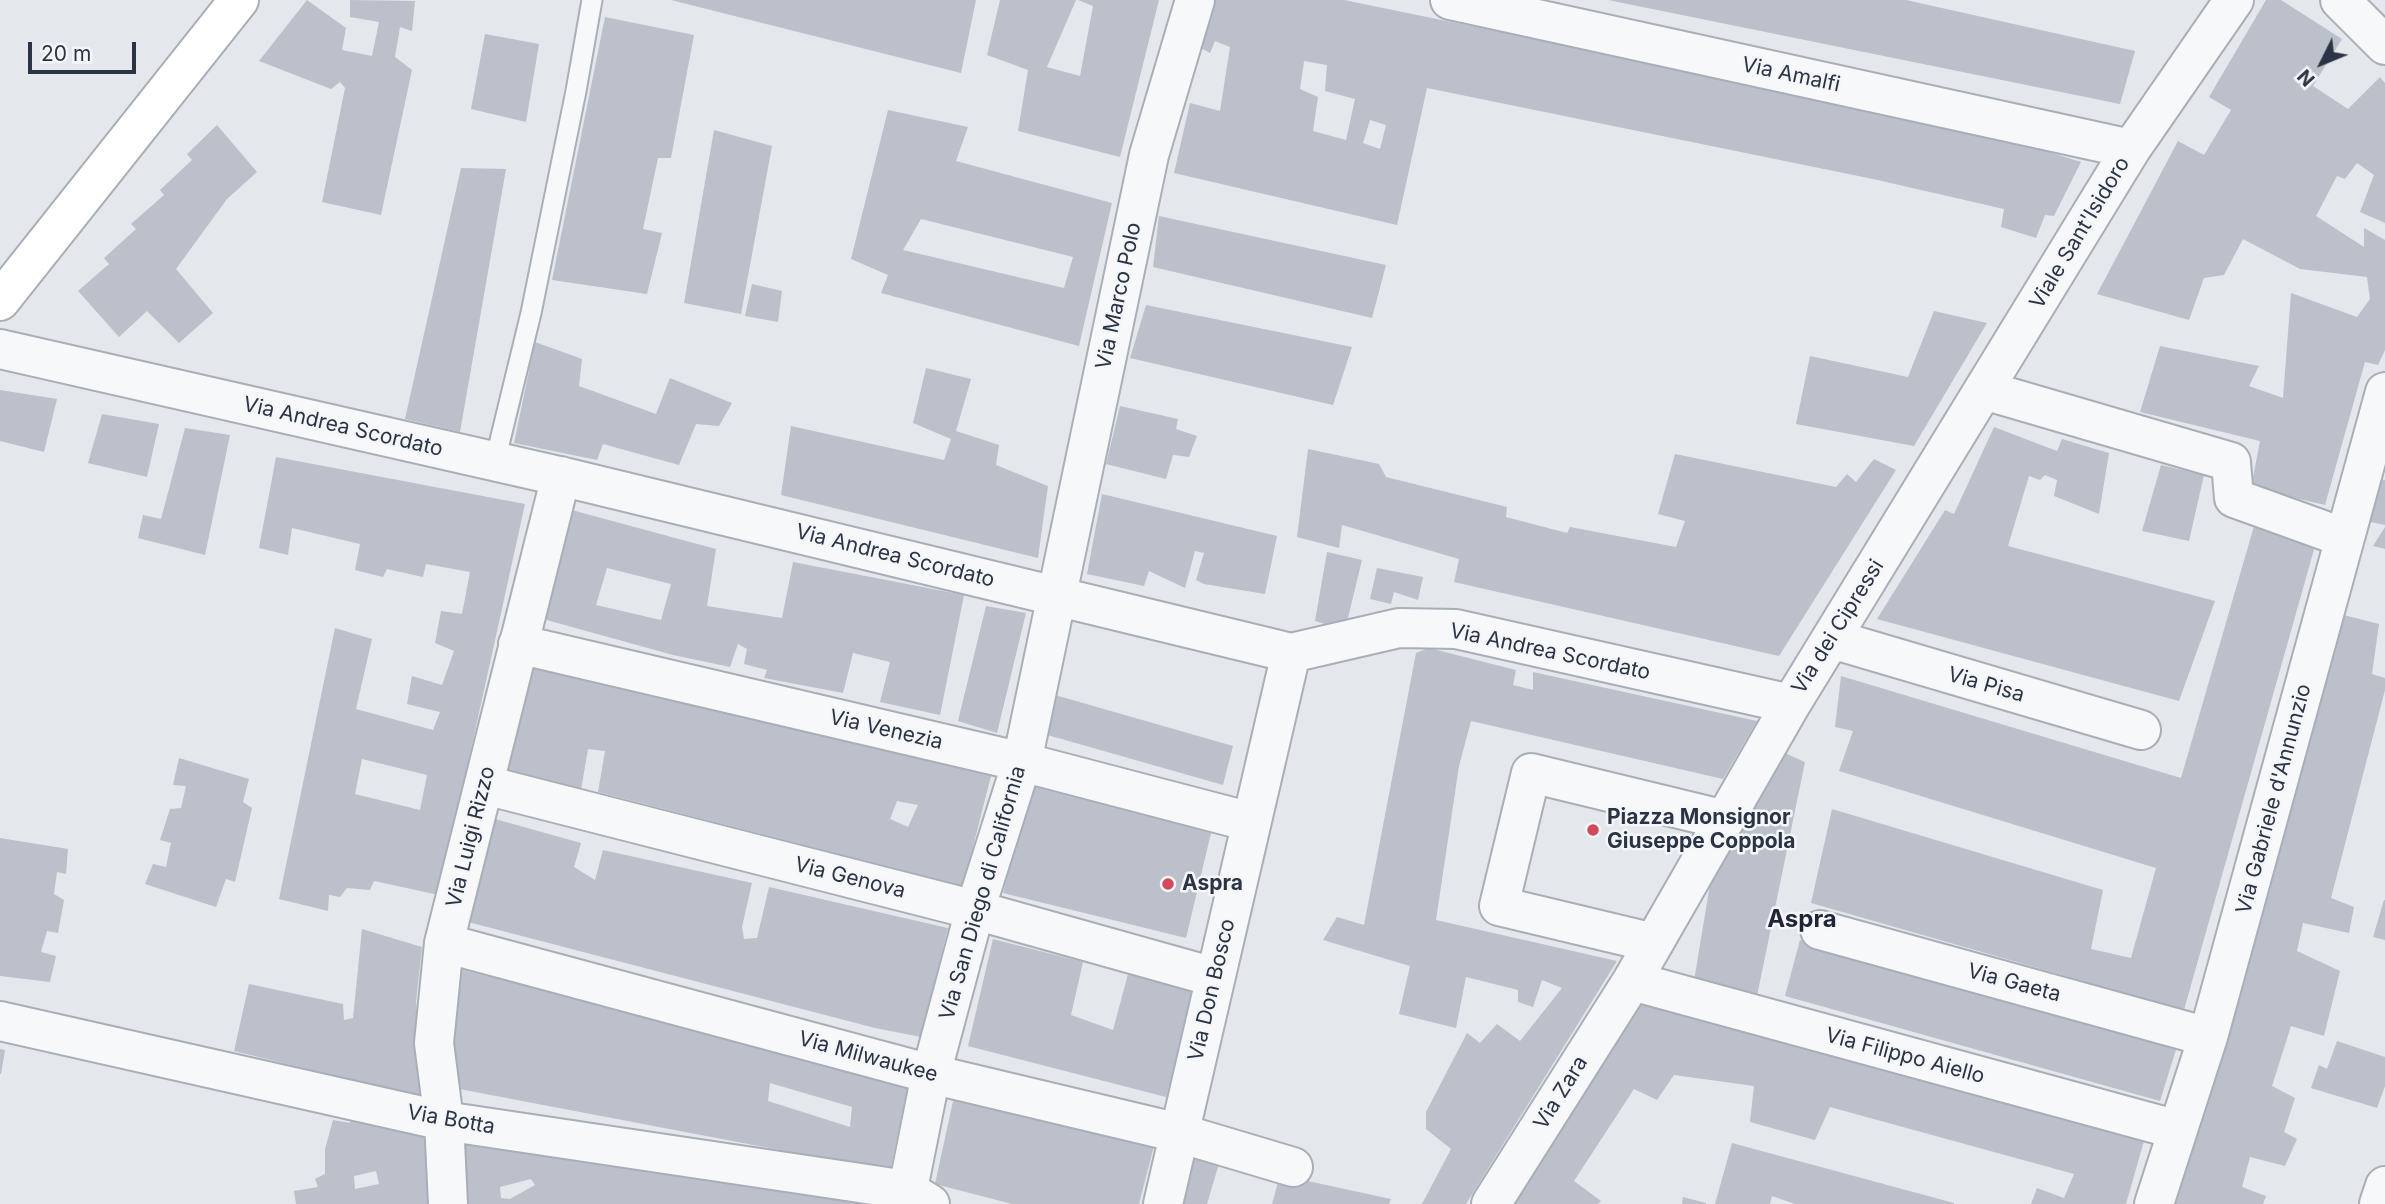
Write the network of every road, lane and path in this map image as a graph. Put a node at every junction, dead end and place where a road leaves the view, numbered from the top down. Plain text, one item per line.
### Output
1 (239, 0) edge
2 (592, 0) edge
3 (1195, 0) edge
4 (1450, 0) edge
5 (2234, 0) edge
6 (2131, 149) junction
7 (0, 301) edge
8 (0, 349) edge
9 (1984, 390) junction
10 (2385, 392) edge
11 (495, 461) junction
12 (1934, 472) joint
13 (561, 476) junction
14 (2345, 538) junction
15 (1058, 596) junction
16 (1832, 639) junction
17 (518, 644) junction
18 (1291, 653) junction
19 (1791, 704) junction
20 (2141, 730) dead end
21 (1022, 762) junction
22 (485, 785) junction
23 (1725, 820) junction
24 (1251, 822) junction
25 (975, 910) junction
26 (1819, 930) dead end
27 (444, 943) junction
28 (1654, 943) junction
29 (1214, 977) junction
30 (1632, 981) junction
31 (0, 1021) edge
32 (2208, 1037) junction
33 (931, 1074) junction
34 (444, 1121) junction
35 (2178, 1130) junction
36 (1179, 1133) junction
37 (1293, 1167) dead end
38 (2385, 1186) edge
39 (914, 1199) edge
40 (448, 1204) edge
41 (1163, 1204) edge
42 (1491, 1204) edge
43 (2154, 1204) edge
44 (2379, 1204) edge

1 - 7 street
2 - 11 lane
3 - 15 street, Via Marco Polo
4 - 6 street, Via Amalfi
5 - 6 street, Viale Sant'Isidoro
6 - 9 street, Viale Sant'Isidoro
8 - 11 street, Via Andrea Scordato
9 - 12 street, Viale Sant'Isidoro
9 - 14 street
10 - 14 street, Via Gabriele d'Annunzio
11 - 13 street, Via Andrea Scordato
12 - 16 street, Via dei Cipressi
13 - 15 street, Via Andrea Scordato
13 - 17 street, Via Luigi Rizzo
14 - 32 street, Via Gabriele d'Annunzio
15 - 18 street, Via Andrea Scordato
15 - 21 street, Via San Diego di California
16 - 19 street, Via dei Cipressi
16 - 20 street, Via Pisa
17 - 21 street, Via Venezia
17 - 22 street, Via Luigi Rizzo
18 - 19 street, Via Andrea Scordato
18 - 24 street, Via Don Bosco
19 - 23 street, Via dei Cipressi
21 - 24 street, Via Venezia
21 - 25 street, Via San Diego di California
22 - 25 street, Via Genova
22 - 27 street, Via Luigi Rizzo
23 - 28 street, Via dei Cipressi
23 - 28 street
24 - 29 street, Via Don Bosco
25 - 29 street, Via Genova
25 - 33 street, Via San Diego di California
26 - 32 street, Via Gaeta
27 - 33 street, Via Milwaukee
27 - 34 street, Via Luigi Rizzo
28 - 30 street, Via Zara
29 - 36 street, Via Don Bosco
30 - 35 street, Via Filippo Aiello
30 - 42 street, Via Zara
31 - 34 street, Via Botta
32 - 35 street, Via Gabriele d'Annunzio
33 - 36 street, Via Milwaukee
33 - 39 street, Via San Diego di California
34 - 39 street, Via Botta
34 - 40 street, Via Luigi Rizzo
35 - 43 street, Via Gabriele d'Annunzio
36 - 37 street, Via Milwaukee
36 - 41 street, Via Don Bosco
38 - 44 street

